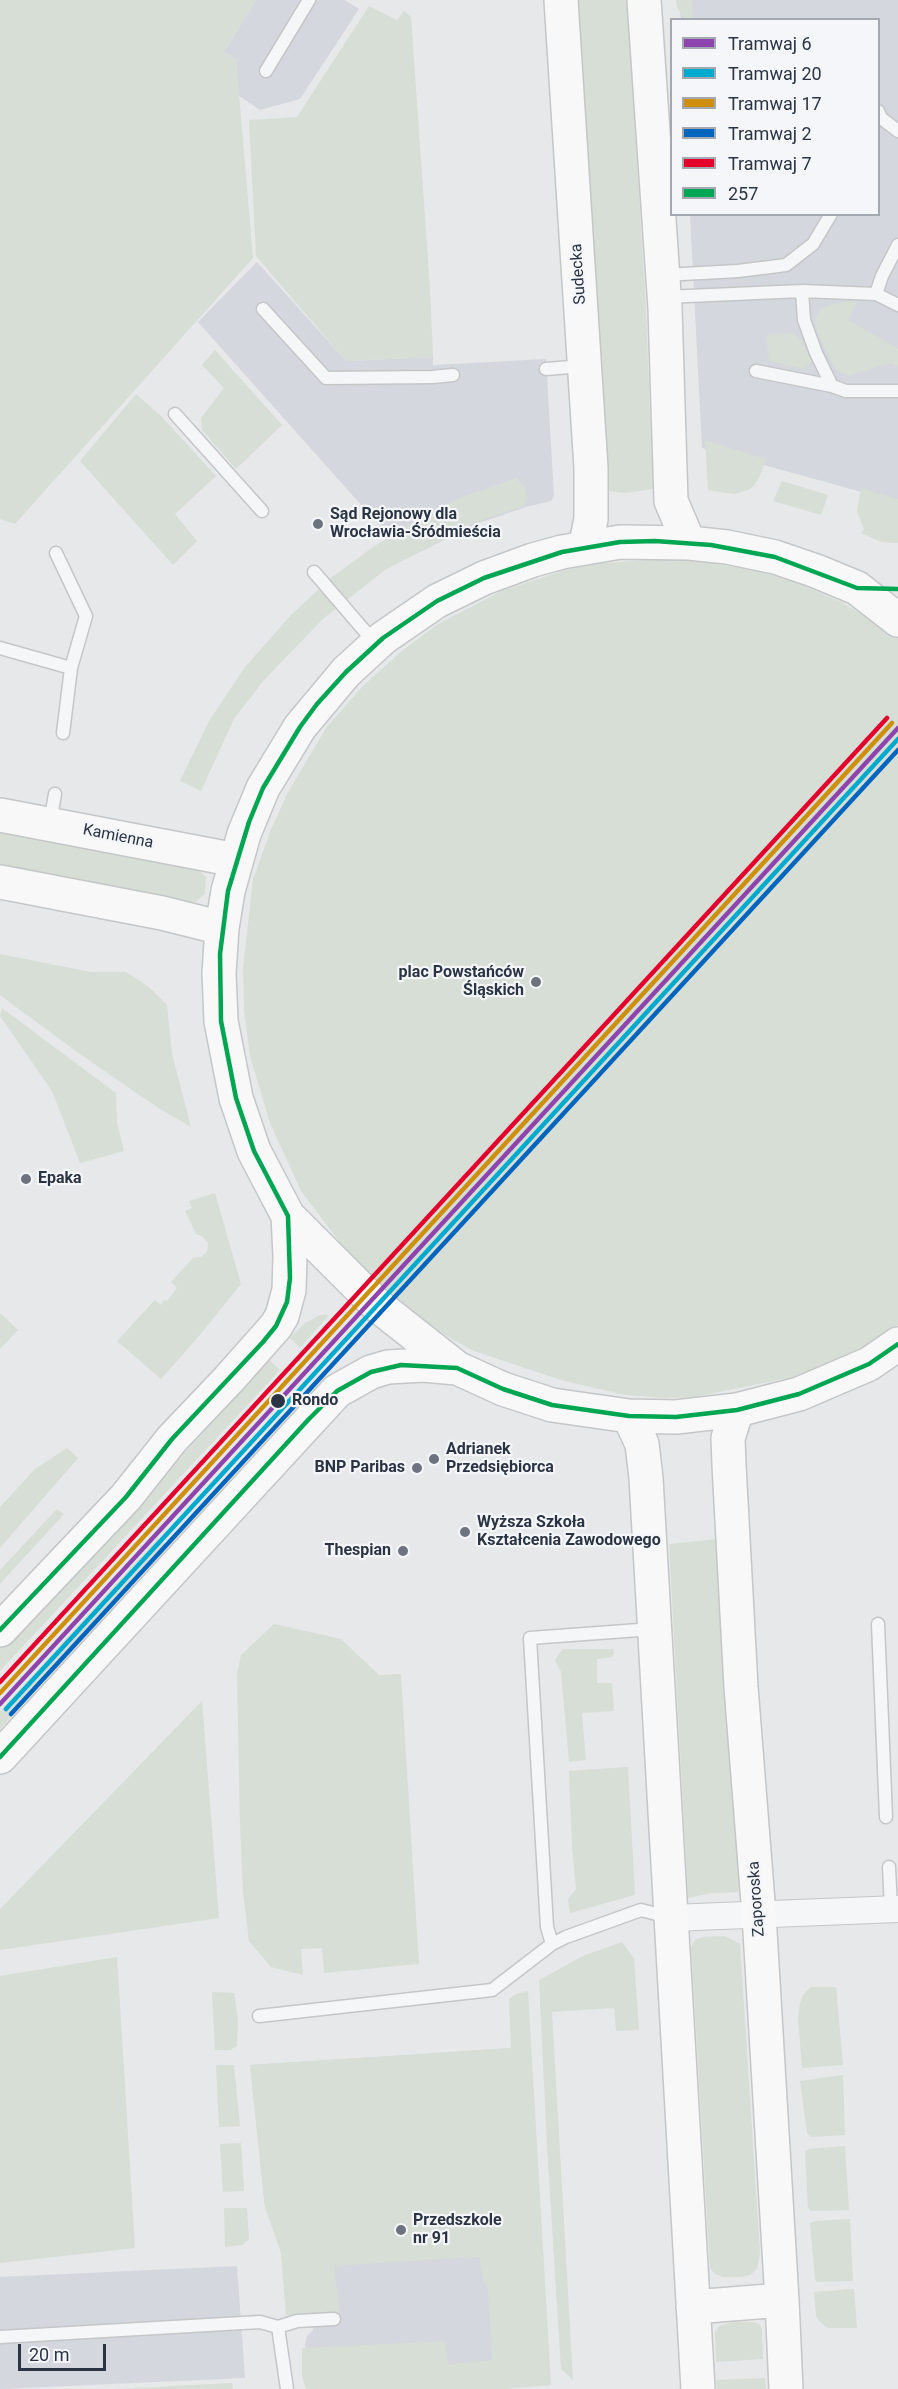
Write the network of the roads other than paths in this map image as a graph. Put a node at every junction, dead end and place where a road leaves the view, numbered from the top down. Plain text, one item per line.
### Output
1 (309, 0) edge
2 (561, 0) edge
3 (644, 0) edge
4 (266, 71) dead end
5 (880, 118) edge
6 (898, 131) edge
7 (830, 216) edge
8 (898, 244) edge
9 (663, 286) junction
10 (802, 291) junction
11 (876, 294) junction
12 (898, 305) edge
13 (262, 309) dead end
14 (585, 366) junction
15 (546, 369) dead end
16 (756, 370) dead end
17 (453, 375) dead end
18 (832, 386) junction
19 (898, 391) edge
20 (174, 414) dead end
21 (262, 511) dead end
22 (689, 543) junction
23 (585, 548) junction
24 (56, 553) dead end
25 (314, 572) dead end
26 (857, 588) junction
27 (898, 589) edge
28 (898, 620) edge
29 (376, 644) junction
30 (0, 648) edge
31 (71, 668) junction
32 (63, 733) dead end
33 (0, 815) edge
34 (236, 860) junction
35 (0, 882) edge
36 (222, 928) junction
37 (288, 1216) junction
38 (898, 1344) edge
39 (457, 1368) junction
40 (737, 1410) junction
41 (628, 1416) junction
42 (878, 1624) dead end
43 (654, 1629) junction
44 (0, 1630) edge
45 (0, 1757) edge
46 (886, 1817) dead end
47 (889, 1867) dead end
48 (895, 1909) edge
49 (759, 1915) junction
50 (670, 1918) junction
51 (552, 1944) junction
52 (259, 2016) dead end
53 (783, 2300) junction
54 (693, 2307) junction
55 (334, 2319) dead end
56 (278, 2327) junction
57 (0, 2337) edge
58 (287, 2389) edge
59 (698, 2389) edge
60 (786, 2389) edge

1 - 4 lane
2 - 14 main road, Sudecka
3 - 9 main road
5 - 6 lane
7 - 9 lane
8 - 11 lane
9 - 10 lane
9 - 22 main road
10 - 11 lane
10 - 18 lane
11 - 12 lane
13 - 17 lane
14 - 15 lane
14 - 23 main road, Sudecka
16 - 18 lane
18 - 19 lane
20 - 21 lane
22 - 23 main road
22 - 26 main road
23 - 29 main road
24 - 31 lane
25 - 29 lane
26 - 27 main road
26 - 28 main road
29 - 34 main road
30 - 31 lane
31 - 32 lane
33 - 34 main road, Kamienna
34 - 36 main road
35 - 36 main road
36 - 37 main road
37 - 39 main road
37 - 44 main road
38 - 40 main road
39 - 41 main road
39 - 45 main road
40 - 41 main road
40 - 49 main road, Zaporoska
41 - 43 main road
42 - 46 lane
43 - 50 main road
43 - 51 lane
47 - 48 lane
48 - 49 street
49 - 50 street
49 - 53 main road, Zaporoska
50 - 51 lane
50 - 54 main road
51 - 52 lane
53 - 54 main road
53 - 60 main road, Zaporoska
54 - 59 main road
55 - 56 lane
56 - 57 lane
56 - 58 lane

